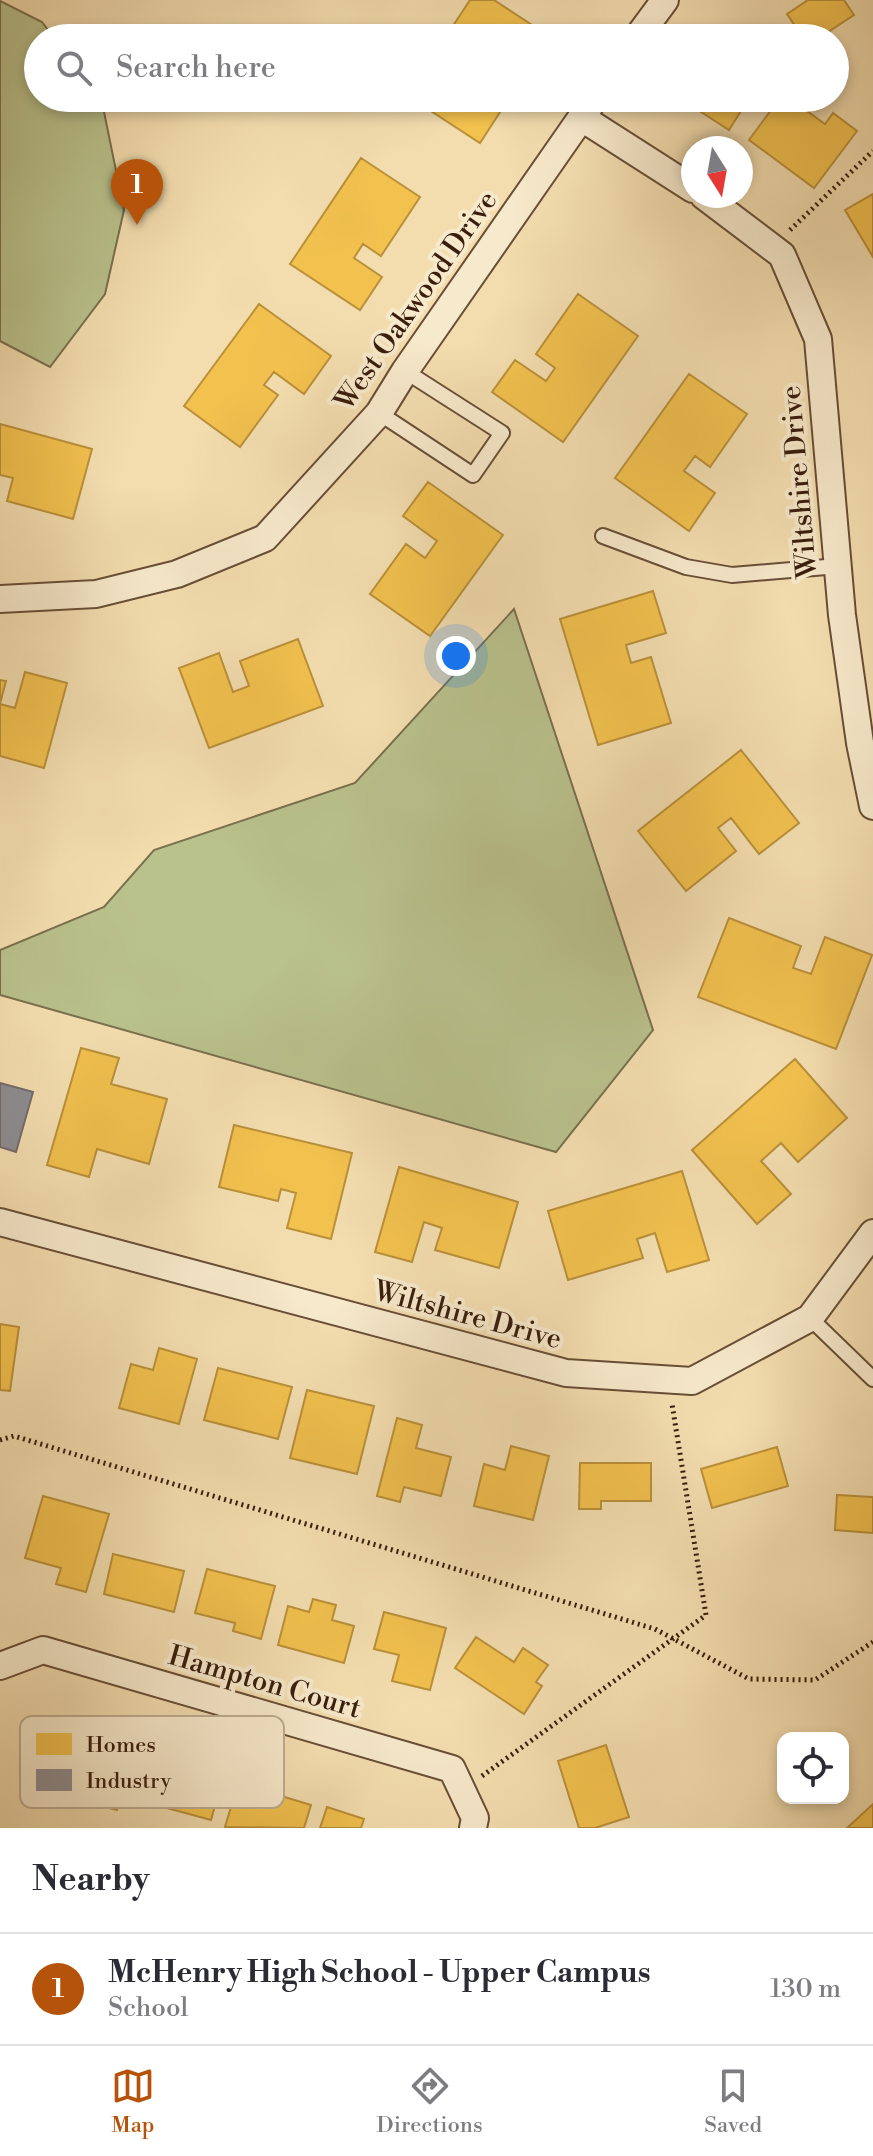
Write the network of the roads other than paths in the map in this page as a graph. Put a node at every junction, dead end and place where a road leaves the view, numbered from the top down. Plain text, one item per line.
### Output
1 (665, 0) edge
2 (647, 24) edge
3 (586, 112) edge
4 (594, 112) edge
5 (681, 180) edge
6 (720, 208) edge
7 (405, 371) junction
8 (379, 413) junction
9 (603, 536) dead end
10 (838, 566) junction
11 (0, 599) edge
12 (873, 806) edge
13 (0, 1222) edge
14 (873, 1233) edge
15 (810, 1318) junction
16 (873, 1379) edge
17 (0, 1666) edge
18 (270, 1716) edge
19 (284, 1720) edge
20 (473, 1828) edge

1 - 2 street
3 - 7 street, West Oakwood Drive
4 - 5 street
6 - 10 street, Wiltshire Drive
7 - 8 street, West Oakwood Drive
7 - 8 lane
8 - 11 street, West Oakwood Drive
9 - 10 lane
10 - 12 street, Wiltshire Drive
13 - 15 street, Wiltshire Drive
14 - 15 street, Wiltshire Drive
15 - 16 lane
17 - 18 street, Hampton Court
19 - 20 street, Hampton Court

